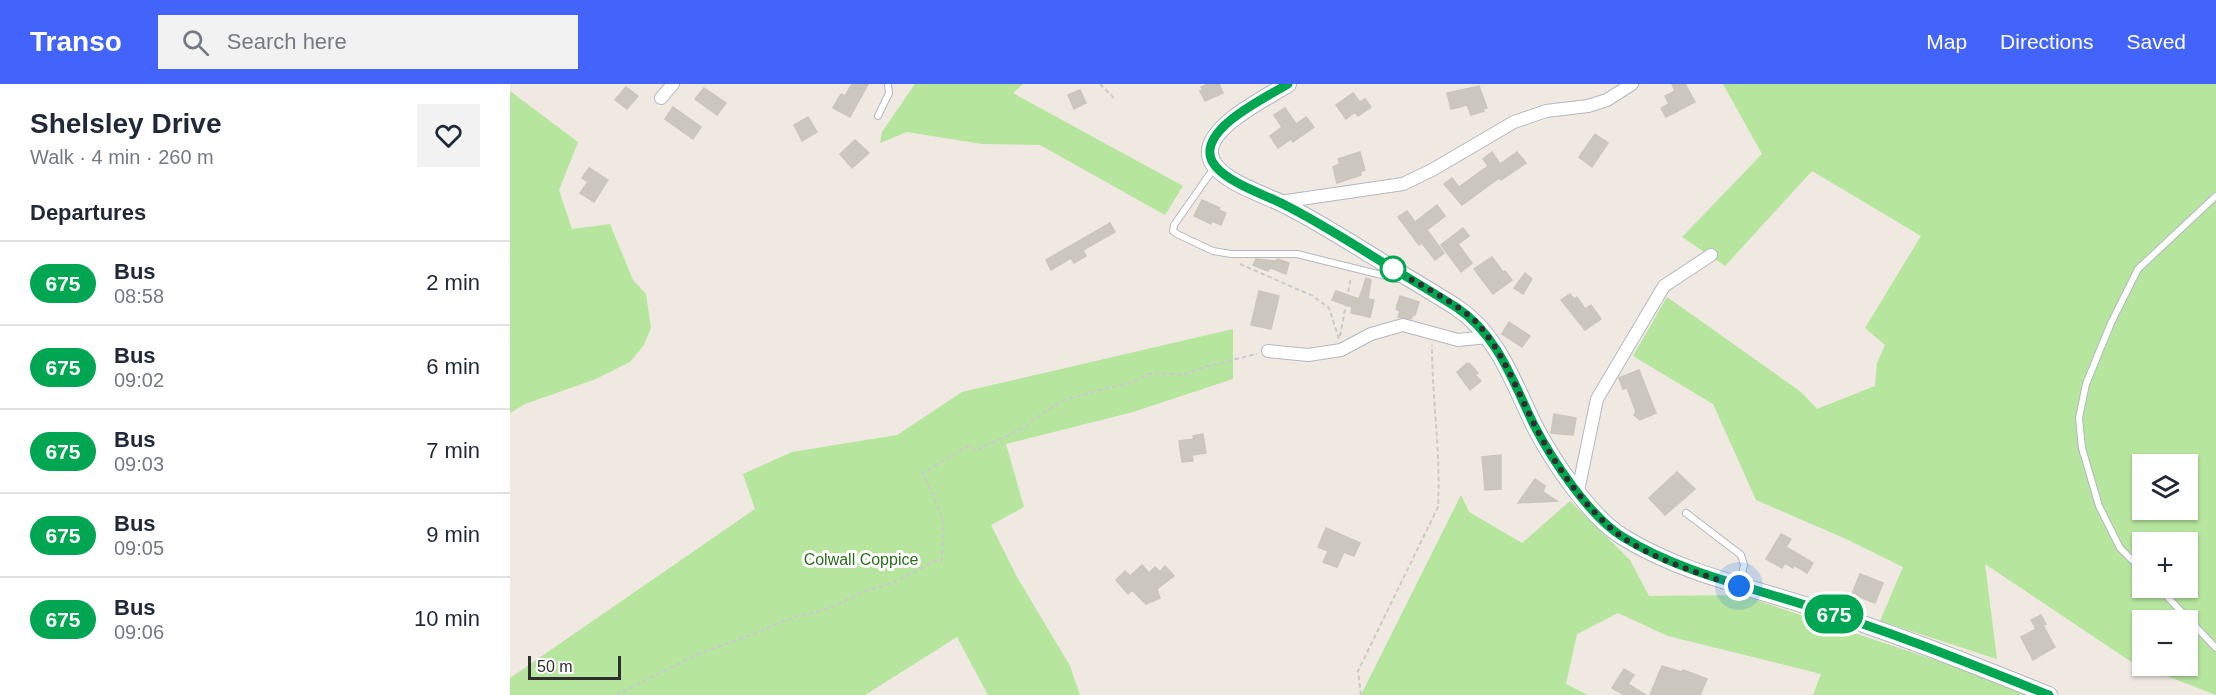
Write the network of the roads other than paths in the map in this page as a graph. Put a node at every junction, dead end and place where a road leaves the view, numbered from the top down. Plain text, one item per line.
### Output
1 (673, 84) edge
2 (888, 84) edge
3 (1288, 84) edge
4 (1632, 84) edge
5 (661, 98) dead end
6 (878, 116) dead end
7 (1214, 168) junction
8 (2216, 196) edge
9 (1280, 202) junction
10 (1711, 255) dead end
11 (1414, 282) junction
12 (1488, 337) junction
13 (1268, 351) road end
14 (1578, 491) junction
15 (1686, 513) dead end
16 (2132, 560) edge
17 (1739, 586) junction
18 (2169, 598) edge
19 (2216, 648) edge
20 (2049, 695) edge

1 - 5 street
2 - 6 lane
3 - 7 main road
4 - 9 street
7 - 9 main road
7 - 11 lane
8 - 16 lane
9 - 11 main road
10 - 14 street
11 - 12 main road
12 - 13 street
12 - 14 main road
14 - 17 main road
15 - 17 lane
17 - 20 main road
18 - 19 lane

